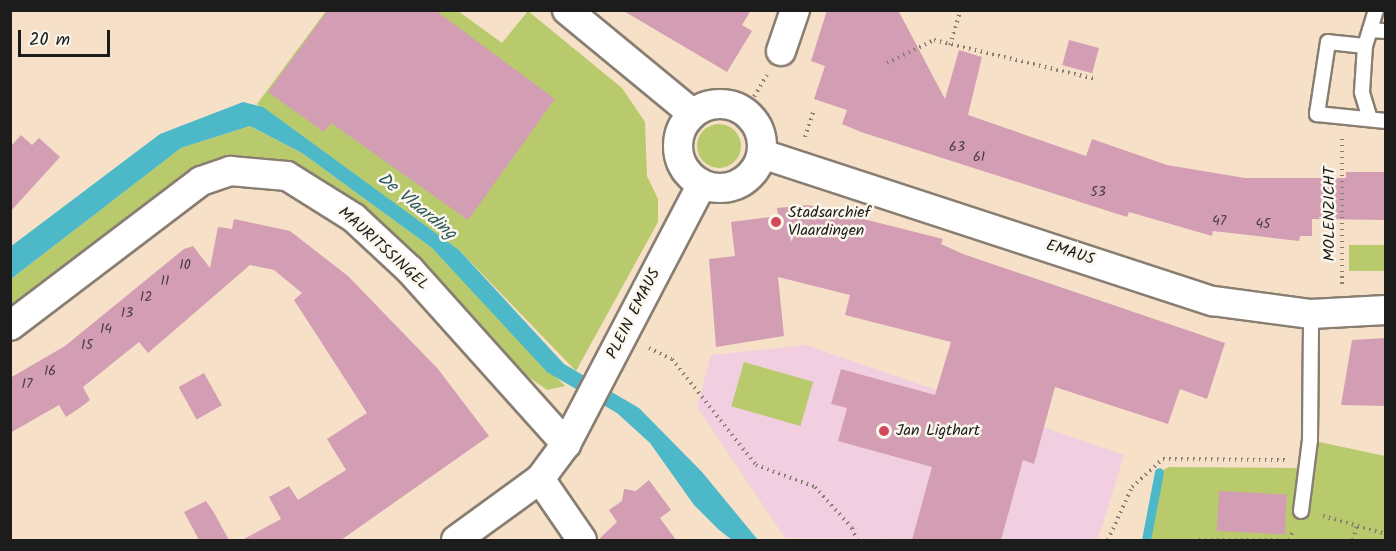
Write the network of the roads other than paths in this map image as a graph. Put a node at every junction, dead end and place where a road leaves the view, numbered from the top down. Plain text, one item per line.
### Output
1 (567, 10) edge
2 (795, 10) edge
3 (1376, 10) edge
4 (1370, 30) junction
5 (1386, 31) edge
6 (1365, 46) junction
7 (781, 51) road end
8 (693, 114) junction
9 (1370, 119) junction
10 (1386, 120) edge
11 (762, 154) junction
12 (702, 184) junction
13 (1386, 310) edge
14 (1311, 314) junction
15 (10, 326) edge
16 (566, 444) junction
17 (540, 479) junction
18 (1301, 511) road end
19 (456, 540) edge
20 (582, 540) edge

1 - 8 street
2 - 7 street
3 - 4 lane
4 - 5 lane
4 - 6 lane
6 - 9 lane
6 - 9 lane
8 - 11 street
8 - 12 street
9 - 10 lane
11 - 12 street
11 - 14 street, EMAUS
12 - 16 street, PLEIN EMAUS
13 - 14 street, EMAUS
14 - 18 lane
15 - 16 street, MAURITSSINGEL
16 - 17 street, PLEIN EMAUS
17 - 19 street, PLEIN EMAUS
17 - 20 street

